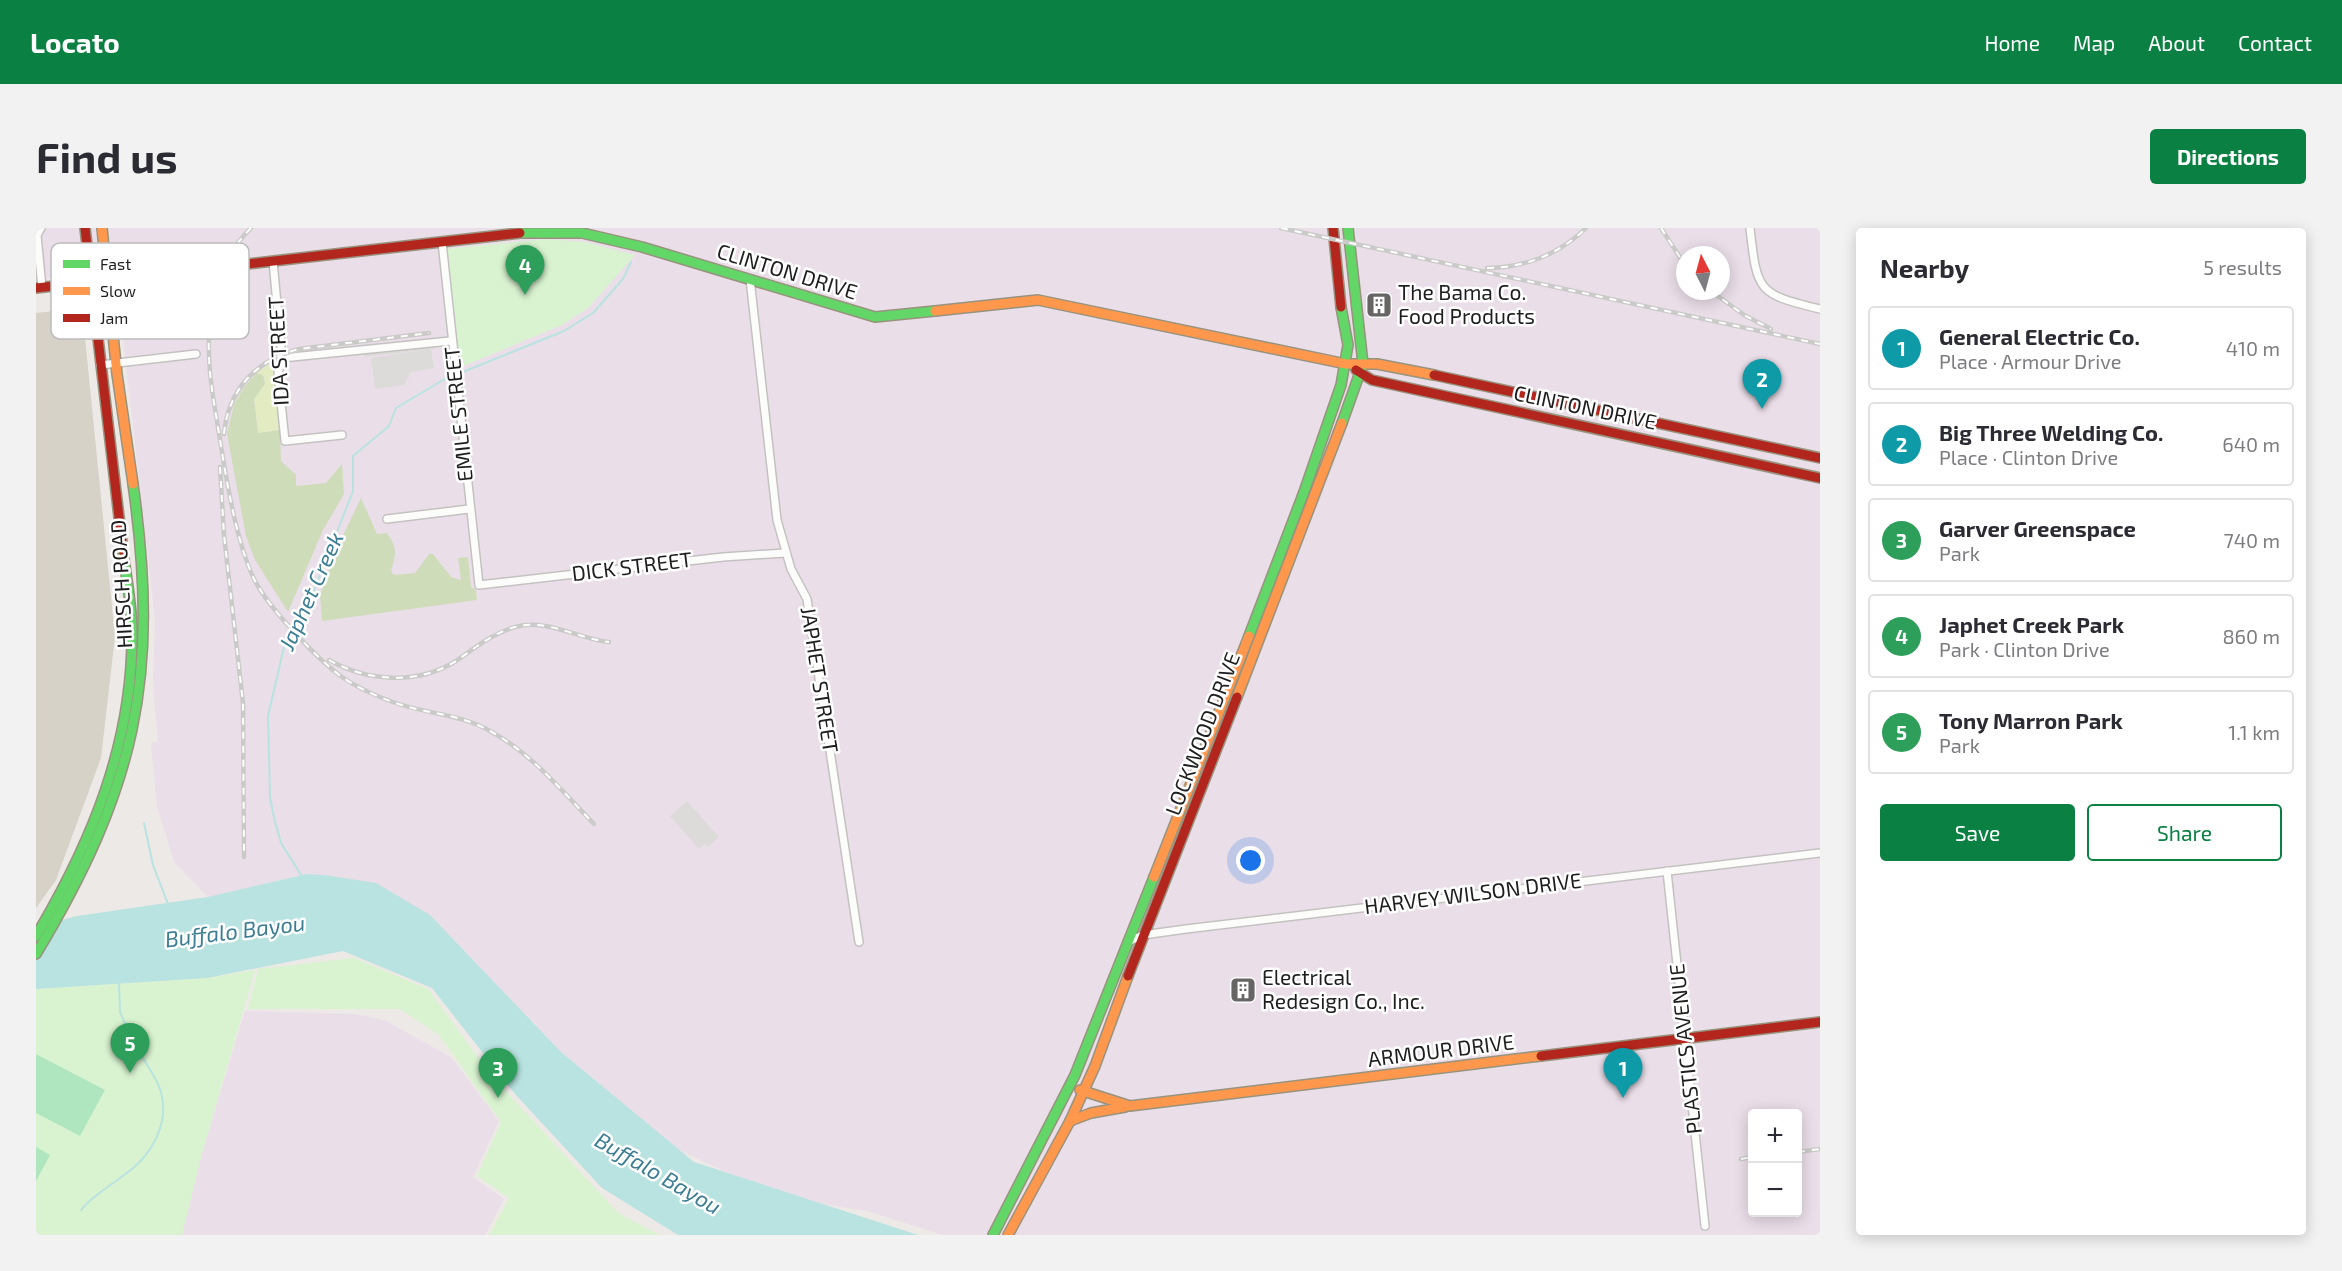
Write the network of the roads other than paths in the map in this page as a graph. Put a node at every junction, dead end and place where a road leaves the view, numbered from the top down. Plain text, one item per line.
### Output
1 (41, 228) edge
2 (85, 228) edge
3 (102, 228) edge
4 (1333, 228) edge
5 (1348, 228) edge
6 (1750, 228) edge
7 (539, 230) edge
8 (442, 242) junction
9 (87, 243) edge
10 (104, 243) edge
11 (273, 261) junction
12 (249, 264) edge
13 (750, 279) junction
14 (39, 288) edge
15 (1820, 309) edge
16 (97, 339) edge
17 (114, 339) edge
18 (451, 344) junction
19 (196, 354) dead end
20 (282, 358) junction
21 (116, 363) junction
22 (1346, 364) junction
23 (100, 365) junction
24 (1362, 368) junction
25 (1621, 414) junction
26 (1618, 434) junction
27 (342, 435) dead end
28 (1791, 452) junction
29 (1820, 458) edge
30 (1313, 466) junction
31 (1325, 470) junction
32 (1787, 471) junction
33 (1820, 478) edge
34 (469, 509) junction
35 (1295, 516) junction
36 (387, 519) dead end
37 (1306, 519) junction
38 (1283, 546) junction
39 (1294, 550) junction
40 (785, 553) junction
41 (479, 585) joint
42 (1204, 766) junction
43 (1170, 839) junction
44 (93, 844) junction
45 (1181, 844) junction
46 (1820, 853) edge
47 (1666, 871) junction
48 (1143, 935) junction
49 (36, 936) edge
50 (859, 942) dead end
51 (1128, 942) junction
52 (36, 954) edge
53 (1820, 1022) edge
54 (1685, 1039) junction
55 (1070, 1085) junction
56 (1084, 1091) junction
57 (1130, 1106) junction
58 (1070, 1121) junction
59 (1705, 1226) dead end
60 (993, 1235) edge
61 (1008, 1235) edge

1 - 14 street
2 - 9 main road, HIRSCH ROAD
3 - 10 main road, HIRSCH ROAD
4 - 22 main road, LOCKWOOD DRIVE
5 - 24 main road, LOCKWOOD DRIVE
6 - 15 street
7 - 8 main road, CLINTON DRIVE
7 - 13 main road, CLINTON DRIVE
8 - 11 main road, CLINTON DRIVE
8 - 18 street, EMILE STREET
11 - 12 main road, CLINTON DRIVE
11 - 20 street, IDA STREET
13 - 22 main road, CLINTON DRIVE
13 - 40 street, JAPHET STREET
16 - 23 main road, HIRSCH ROAD
17 - 21 main road, HIRSCH ROAD
18 - 20 street
18 - 34 street, EMILE STREET
19 - 21 street
20 - 27 street, IDA STREET
21 - 23 street
21 - 44 main road, HIRSCH ROAD
22 - 24 main road, CLINTON DRIVE
22 - 30 main road, LOCKWOOD DRIVE
23 - 44 main road, HIRSCH ROAD
24 - 25 main road, CLINTON DRIVE
24 - 26 main road, CLINTON DRIVE
24 - 31 main road, LOCKWOOD DRIVE
25 - 26 main road
25 - 28 main road, CLINTON DRIVE
26 - 32 main road, CLINTON DRIVE
28 - 29 main road, CLINTON DRIVE
28 - 32 main road
30 - 31 main road
30 - 35 main road, LOCKWOOD DRIVE
31 - 37 main road, LOCKWOOD DRIVE
32 - 33 main road, CLINTON DRIVE
34 - 36 street
34 - 41 street, EMILE STREET
35 - 37 main road
35 - 38 main road, LOCKWOOD DRIVE
37 - 39 main road, LOCKWOOD DRIVE
38 - 39 main road
38 - 42 main road, LOCKWOOD DRIVE
39 - 42 main road, LOCKWOOD DRIVE
40 - 41 street, DICK STREET
40 - 50 street, JAPHET STREET
42 - 43 main road, LOCKWOOD DRIVE
42 - 45 main road, LOCKWOOD DRIVE
43 - 45 main road
43 - 51 main road, LOCKWOOD DRIVE
44 - 49 main road, HIRSCH ROAD
44 - 52 main road, HIRSCH ROAD
45 - 48 main road, LOCKWOOD DRIVE
46 - 47 street, HARVEY WILSON DRIVE
47 - 48 street, HARVEY WILSON DRIVE
47 - 54 street, PLASTICS AVENUE
48 - 51 street, HARVEY WILSON DRIVE
48 - 56 main road, LOCKWOOD DRIVE
51 - 55 main road, LOCKWOOD DRIVE
53 - 54 main road, ARMOUR DRIVE
54 - 57 main road, ARMOUR DRIVE
54 - 59 street, PLASTICS AVENUE
55 - 56 main road, ARMOUR DRIVE
55 - 60 main road, LOCKWOOD DRIVE
56 - 57 main road, ARMOUR DRIVE
56 - 58 main road, LOCKWOOD DRIVE
57 - 58 main road
58 - 61 main road, LOCKWOOD DRIVE

